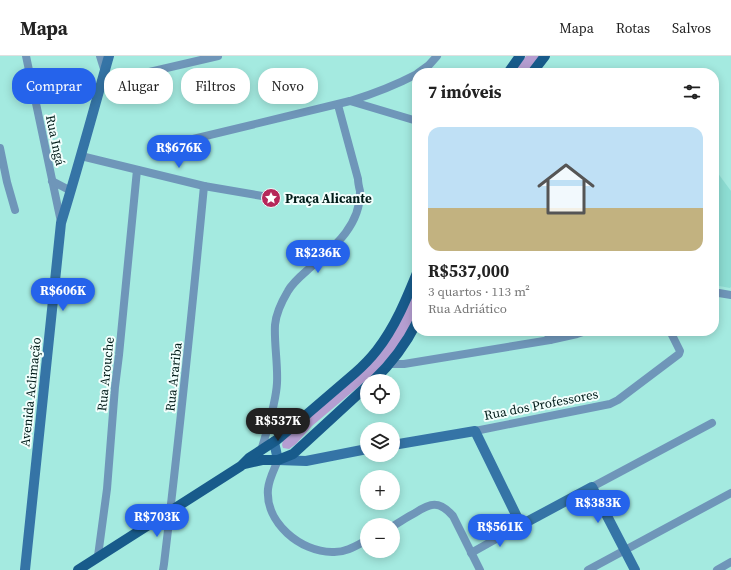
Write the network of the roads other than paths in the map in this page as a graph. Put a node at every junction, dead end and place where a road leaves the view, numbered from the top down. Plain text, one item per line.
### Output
1 (26, 56) edge
2 (100, 56) edge
3 (109, 56) edge
4 (218, 56) edge
5 (438, 56) edge
6 (520, 56) edge
7 (545, 56) edge
8 (425, 68) edge
9 (512, 68) edge
10 (536, 68) edge
11 (412, 76) edge
12 (103, 78) junction
13 (350, 101) junction
14 (338, 105) junction
15 (412, 120) edge
16 (189, 140) dead end
17 (0, 148) edge
18 (80, 156) junction
19 (137, 170) junction
20 (52, 181) junction
21 (204, 186) junction
22 (71, 191) junction
23 (274, 198) dead end
24 (16, 210) dead end
25 (61, 223) junction
26 (719, 293) edge
27 (412, 294) edge
28 (731, 295) edge
29 (412, 331) edge
30 (549, 336) edge
31 (568, 336) edge
32 (672, 336) edge
33 (550, 340) junction
34 (389, 364) junction
35 (380, 374) edge
36 (360, 392) edge
37 (712, 423) dead end
38 (475, 431) junction
39 (274, 442) junction
40 (400, 444) edge
41 (360, 450) edge
42 (261, 451) junction
43 (293, 454) junction
44 (277, 457) junction
45 (318, 458) junction
46 (240, 466) junction
47 (592, 487) junction
48 (731, 493) edge
49 (171, 510) junction
50 (400, 522) edge
51 (521, 526) junction
52 (360, 543) edge
53 (624, 550) junction
54 (471, 553) junction
55 (98, 556) junction
56 (731, 562) edge
57 (25, 570) edge
58 (78, 570) edge
59 (163, 570) edge
60 (480, 570) edge
61 (588, 570) edge
62 (635, 570) edge
63 (717, 570) edge

1 - 20 street, Rua Ingá
2 - 12 street
3 - 12 street, Avenida Aclimação
4 - 12 street
5 - 8 street
6 - 9 main road
7 - 10 main road
11 - 13 street
12 - 18 street, Avenida Aclimação
13 - 14 street
13 - 15 street
14 - 16 street
14 - 42 street
17 - 24 street
18 - 19 street
18 - 22 street, Avenida Aclimação
19 - 21 street
19 - 55 street, Rua Arouche
20 - 22 street, Rua Ingá
20 - 25 street, Rua Ingá
21 - 23 street
21 - 49 street, Rua Arariba
22 - 25 street, Avenida Aclimação
25 - 57 street, Avenida Aclimação
26 - 28 street
27 - 39 main road
29 - 34 main road
30 - 33 street
31 - 33 street
32 - 38 street, Rua dos Professores
33 - 34 street
34 - 35 main road
36 - 43 main road
37 - 47 street
38 - 40 street, Rua dos Professores
38 - 51 street
39 - 42 main road
39 - 44 street
41 - 45 street
42 - 44 street
42 - 46 main road
43 - 44 main road
43 - 45 street
44 - 45 street
44 - 46 main road
44 - 52 street
46 - 49 main road
47 - 51 street
47 - 53 street
48 - 53 street
49 - 55 main road
49 - 59 street, Rua Arariba
50 - 54 street
51 - 54 street
53 - 61 street
53 - 62 street
54 - 60 street
55 - 58 main road
56 - 63 street

